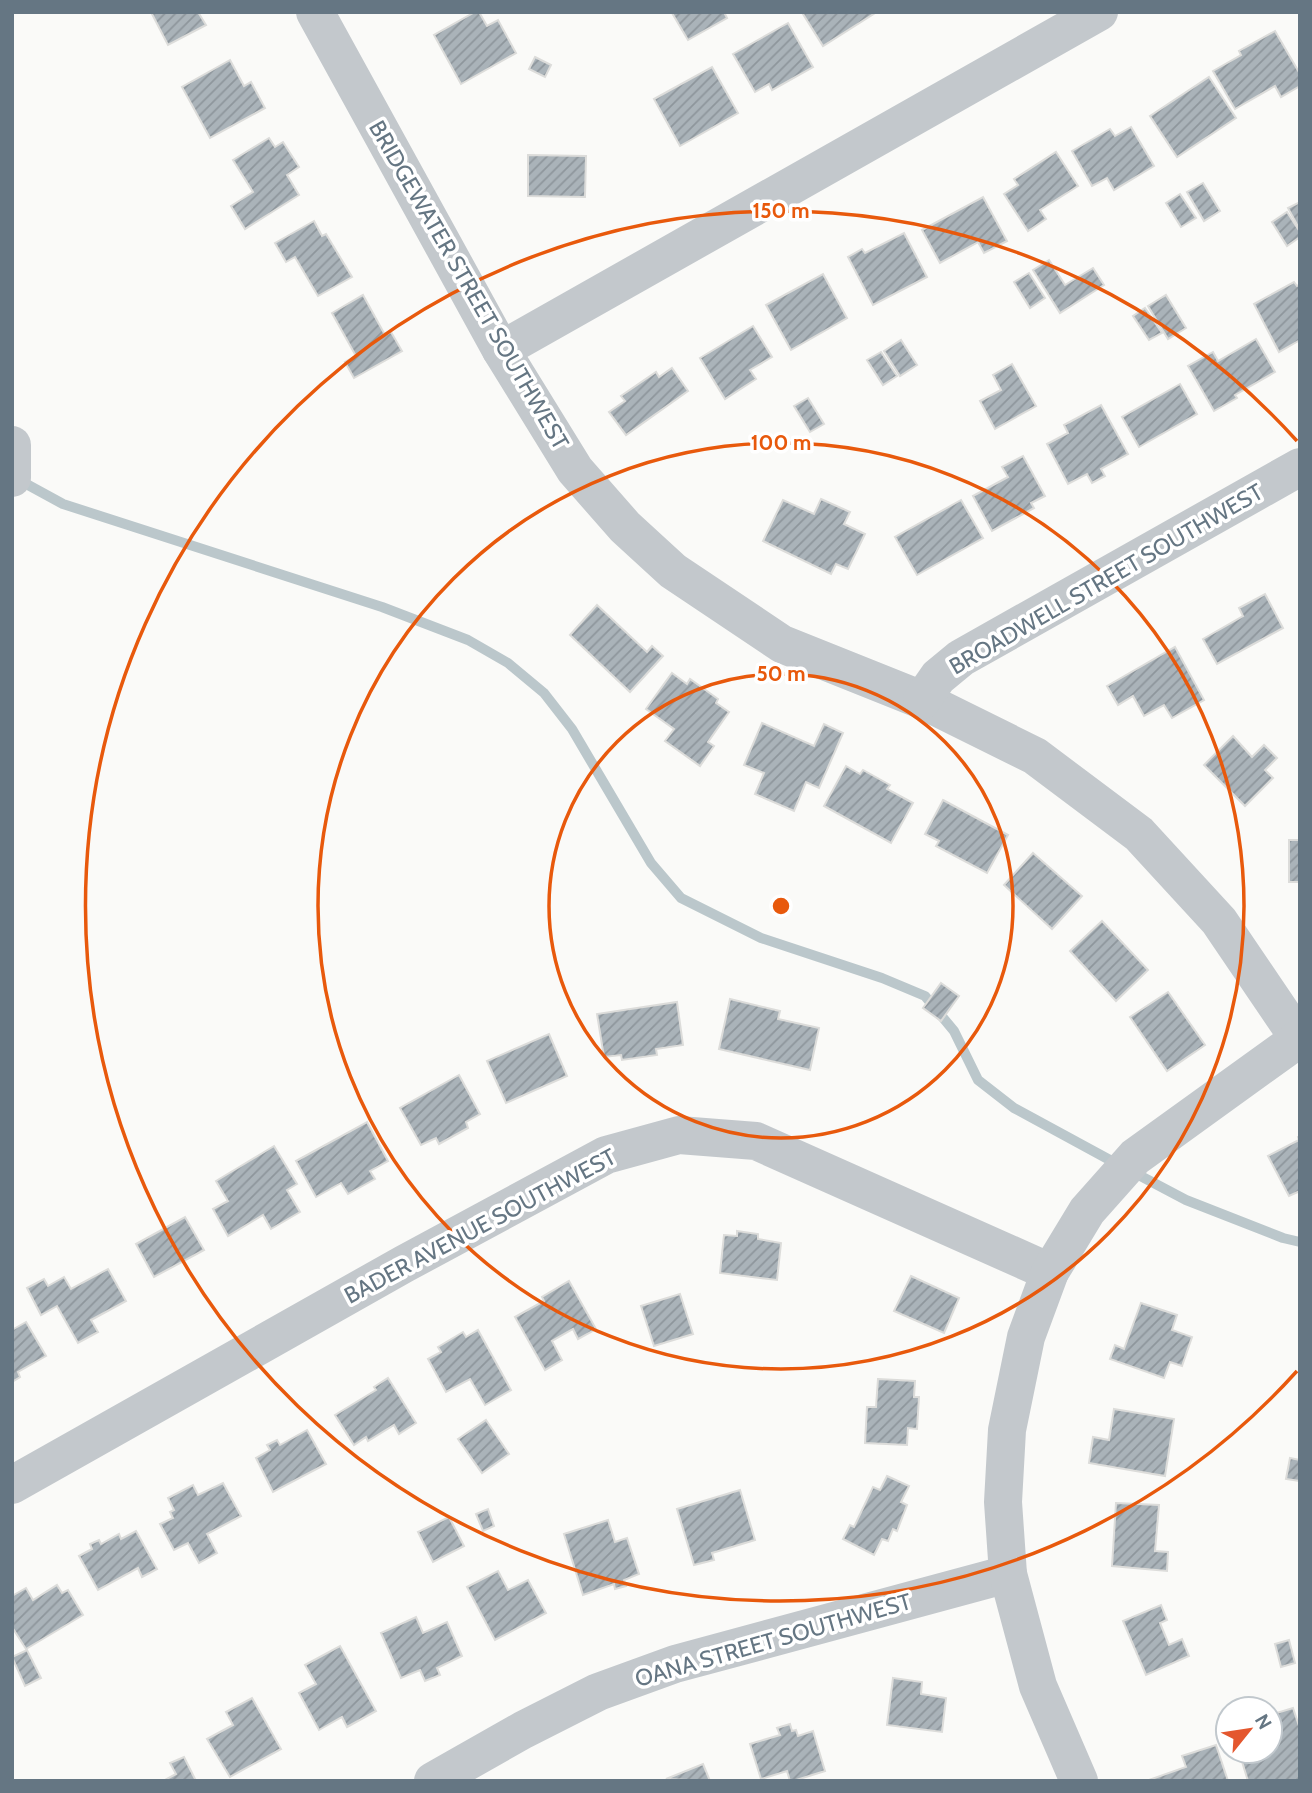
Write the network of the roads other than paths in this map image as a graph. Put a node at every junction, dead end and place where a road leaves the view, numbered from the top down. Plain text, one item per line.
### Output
1 (315, 12) edge
2 (1100, 12) edge
3 (501, 350) junction
4 (12, 445) edge
5 (1300, 467) edge
6 (12, 478) edge
7 (922, 700) junction
8 (1299, 1038) edge
9 (1050, 1272) junction
10 (12, 1485) edge
11 (1008, 1574) junction
12 (433, 1781) edge
13 (1079, 1781) edge

1 - 3 street, BRIDGEWATER STREET SOUTHWEST
2 - 3 street
3 - 7 street, BRIDGEWATER STREET SOUTHWEST
4 - 6 street
5 - 7 street, BROADWELL STREET SOUTHWEST
7 - 8 street, BRIDGEWATER STREET SOUTHWEST
8 - 9 street
9 - 10 street, BADER AVENUE SOUTHWEST
9 - 11 street
11 - 12 street, OANA STREET SOUTHWEST
11 - 13 street

